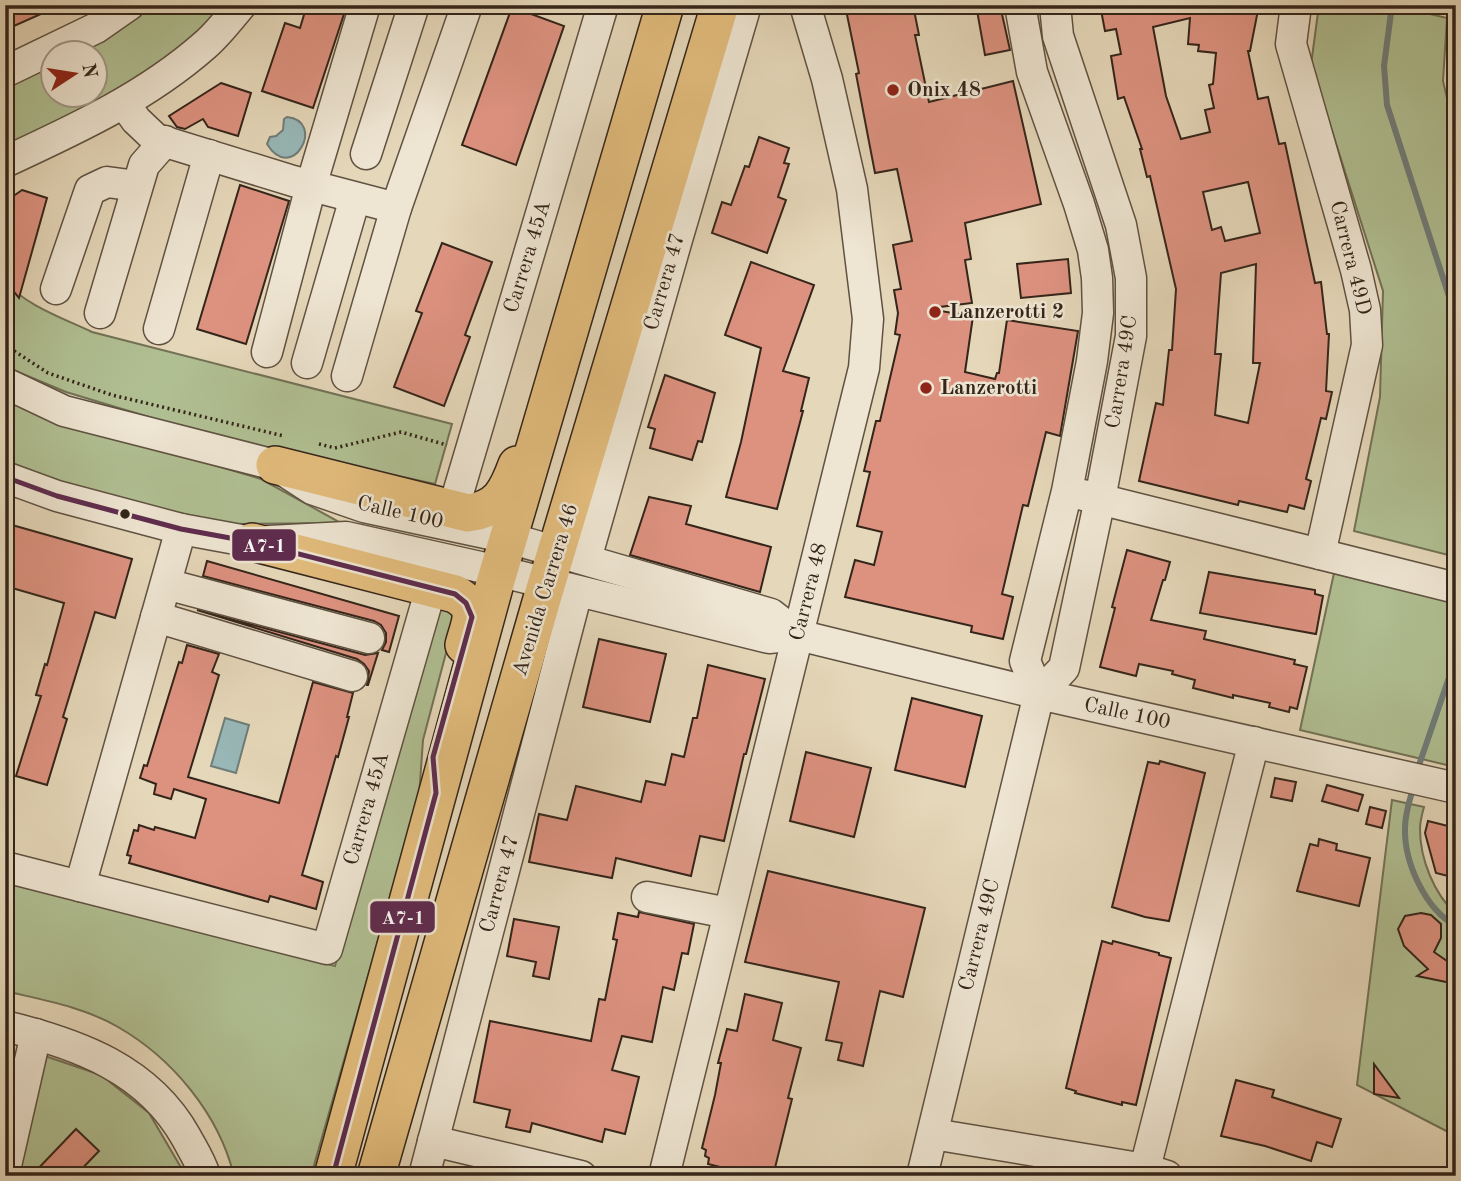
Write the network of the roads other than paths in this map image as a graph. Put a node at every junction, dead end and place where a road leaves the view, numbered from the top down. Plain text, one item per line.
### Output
1 (129, 5) edge
2 (241, 5) edge
3 (365, 5) edge
4 (414, 5) edge
5 (467, 5) edge
6 (603, 5) edge
7 (665, 5) edge
8 (720, 5) edge
9 (746, 5) edge
10 (805, 5) edge
11 (1020, 5) edge
12 (1055, 5) edge
13 (1296, 5) edge
14 (5, 72) edge
15 (149, 124) junction
16 (324, 143) junction
17 (366, 154) junction
18 (209, 155) junction
19 (5, 162) edge
20 (411, 166) junction
21 (137, 186) junction
22 (311, 186) junction
23 (355, 198) junction
24 (396, 208) junction
25 (676, 243) junction
26 (56, 289) dead end
27 (100, 313) dead end
28 (159, 329) dead end
29 (566, 337) junction
30 (620, 340) junction
31 (267, 352) dead end
32 (307, 363) dead end
33 (347, 376) dead end
34 (5, 383) edge
35 (285, 452) junction
36 (5, 477) edge
37 (1067, 491) junction
38 (1100, 499) junction
39 (453, 509) junction
40 (181, 529) junction
41 (252, 542) junction
42 (504, 554) junction
43 (1320, 554) junction
44 (567, 572) junction
45 (181, 588) dead end
46 (431, 588) junction
47 (1456, 588) edge
48 (283, 615) junction
49 (156, 617) junction
50 (798, 635) junction
51 (369, 638) dead end
52 (271, 653) junction
53 (352, 677) dead end
54 (1039, 694) junction
55 (1254, 742) junction
56 (1456, 788) edge
57 (436, 793) junction
58 (5, 867) edge
59 (80, 886) junction
60 (647, 897) dead end
61 (728, 913) junction
62 (5, 1026) edge
63 (36, 1034) junction
64 (933, 1134) junction
65 (433, 1140) junction
66 (5, 1170) edge
67 (1152, 1174) edge
68 (205, 1176) edge
69 (333, 1176) edge
70 (376, 1176) edge
71 (424, 1176) edge
72 (581, 1176) edge
73 (664, 1176) edge
74 (922, 1176) edge

1 - 14 street
2 - 15 street
3 - 16 street
4 - 17 street
5 - 20 street
6 - 39 street, Carrera 45A
7 - 29 main road
8 - 30 main road, Avenida Carrera 46
9 - 25 street, Carrera 47
10 - 50 street, Carrera 48
11 - 37 street, Carrera 49C
12 - 38 street, Carrera 49C
13 - 43 street, Carrera 49D
15 - 18 street
15 - 19 street
15 - 21 street
16 - 17 street
16 - 22 street
17 - 20 street
18 - 22 street
18 - 28 street
20 - 24 street
21 - 26 street
21 - 27 street
22 - 23 street
22 - 31 street
23 - 24 street
23 - 32 street
24 - 33 street
25 - 30 main road
25 - 44 street, Carrera 47
29 - 39 main road
29 - 42 main road
30 - 44 main road, Avenida Carrera 46
34 - 35 street, Calle 100
35 - 39 main road
35 - 42 street, Calle 100
36 - 40 street, Calle 100
37 - 38 street
37 - 54 street, Carrera 49C
38 - 43 street
38 - 54 street, Carrera 49C
40 - 41 street, Calle 100
40 - 49 street
41 - 42 street, Calle 100
41 - 46 main road
42 - 44 street, Calle 100
42 - 57 main road
43 - 47 street
44 - 50 street, Calle 100
44 - 65 street, Carrera 47
44 - 70 main road, Avenida Carrera 46
45 - 48 street
46 - 57 main road
46 - 59 street, Carrera 45A
48 - 51 street
48 - 52 street
49 - 52 street
49 - 59 street
50 - 54 street, Calle 100
50 - 61 street, Carrera 48
52 - 53 street
54 - 55 street, Calle 100
54 - 64 street, Carrera 49C
55 - 56 street, Calle 100
55 - 67 street
57 - 69 main road
58 - 59 street
60 - 61 street
61 - 73 street, Carrera 48
62 - 63 street
63 - 66 street
63 - 68 street
64 - 67 street
64 - 74 street, Carrera 49C
65 - 71 street, Carrera 47
65 - 72 street

